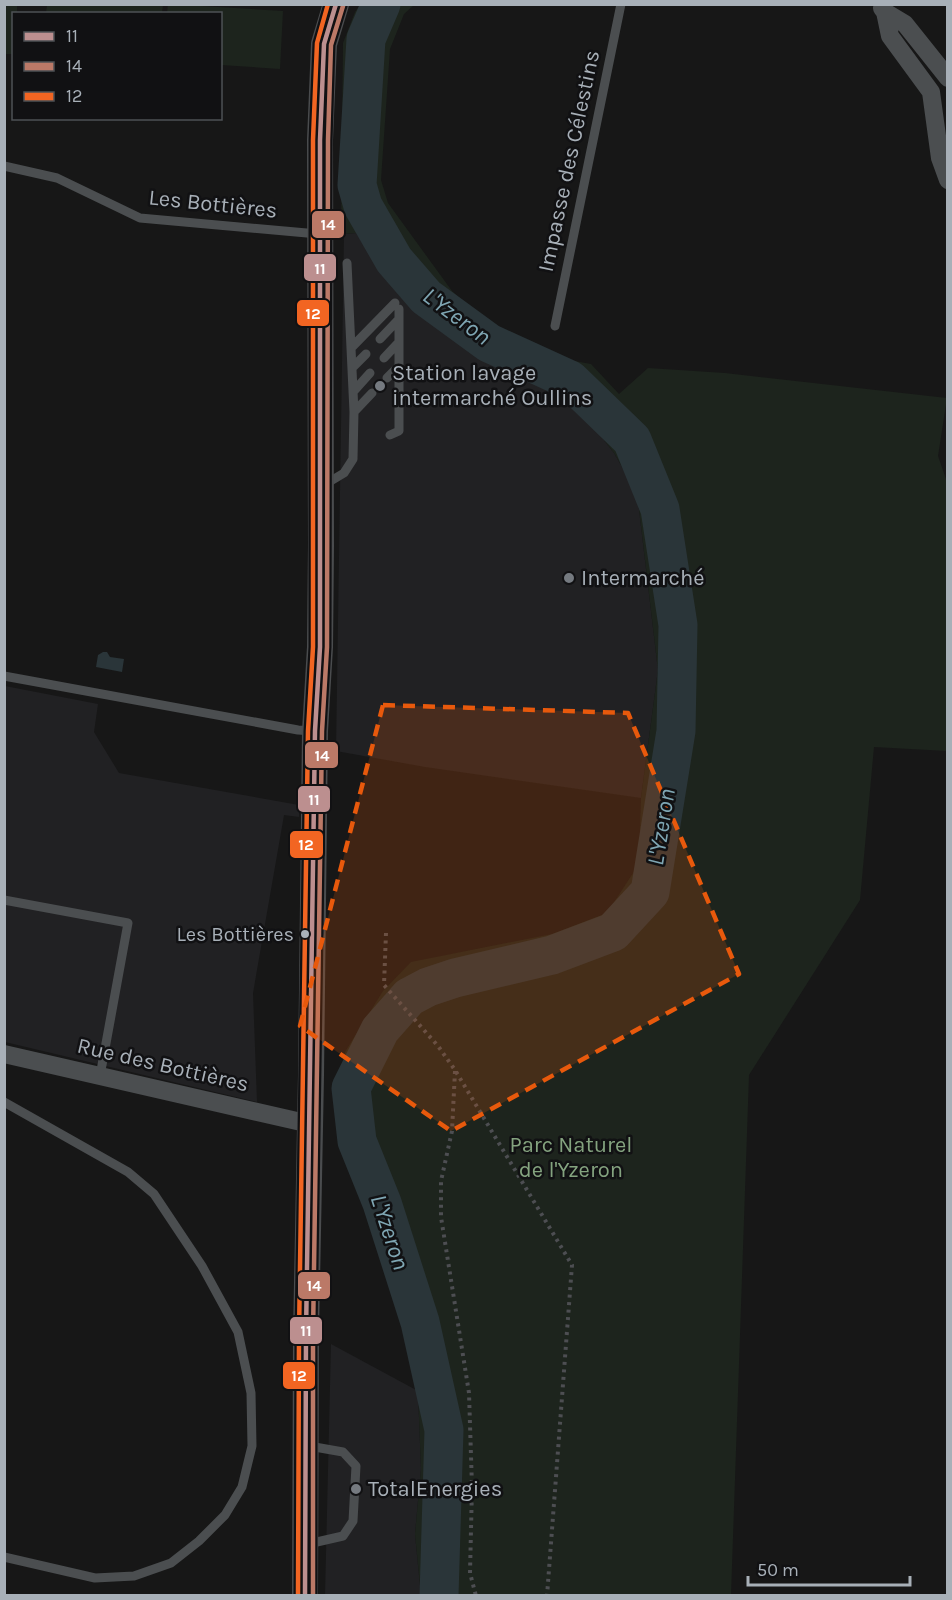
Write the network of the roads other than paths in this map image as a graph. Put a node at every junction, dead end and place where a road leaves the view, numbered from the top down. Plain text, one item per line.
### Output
1 (336, 4) edge
2 (621, 4) edge
3 (882, 8) edge
4 (948, 78) edge
5 (939, 90) edge
6 (4, 166) edge
7 (948, 180) edge
8 (320, 234) junction
9 (347, 263) dead end
10 (398, 310) junction
11 (555, 326) dead end
12 (380, 339) dead end
13 (399, 342) junction
14 (351, 348) junction
15 (366, 354) dead end
16 (384, 358) dead end
17 (399, 366) junction
18 (352, 368) junction
19 (370, 373) dead end
20 (387, 378) dead end
21 (353, 392) junction
22 (372, 393) dead end
23 (354, 412) junction
24 (390, 435) dead end
25 (364, 442) dead end
26 (354, 446) junction
27 (320, 488) junction
28 (4, 676) edge
29 (315, 731) junction
30 (4, 900) edge
31 (4, 1053) edge
32 (100, 1076) junction
33 (4, 1102) edge
34 (310, 1124) junction
35 (306, 1446) dead end
36 (305, 1544) junction
37 (4, 1557) edge
38 (305, 1596) edge

1 - 8 main road
2 - 11 lane, Impasse des Célestins
3 - 4 street
3 - 5 street
5 - 7 street
6 - 8 lane, Les Bottières
8 - 27 main road
9 - 14 lane
10 - 12 lane
10 - 13 lane
10 - 14 lane
13 - 16 lane
13 - 17 lane
14 - 18 lane
15 - 18 lane
17 - 20 lane
17 - 24 lane
18 - 21 lane
19 - 21 lane
21 - 23 lane
22 - 23 lane
23 - 26 lane
25 - 26 lane
26 - 27 lane
27 - 29 main road
28 - 29 lane
29 - 34 main road
30 - 32 lane
31 - 32 street, Rue des Bottières
32 - 34 street, Rue des Bottières
33 - 37 lane
34 - 36 main road
35 - 36 lane
36 - 38 main road

